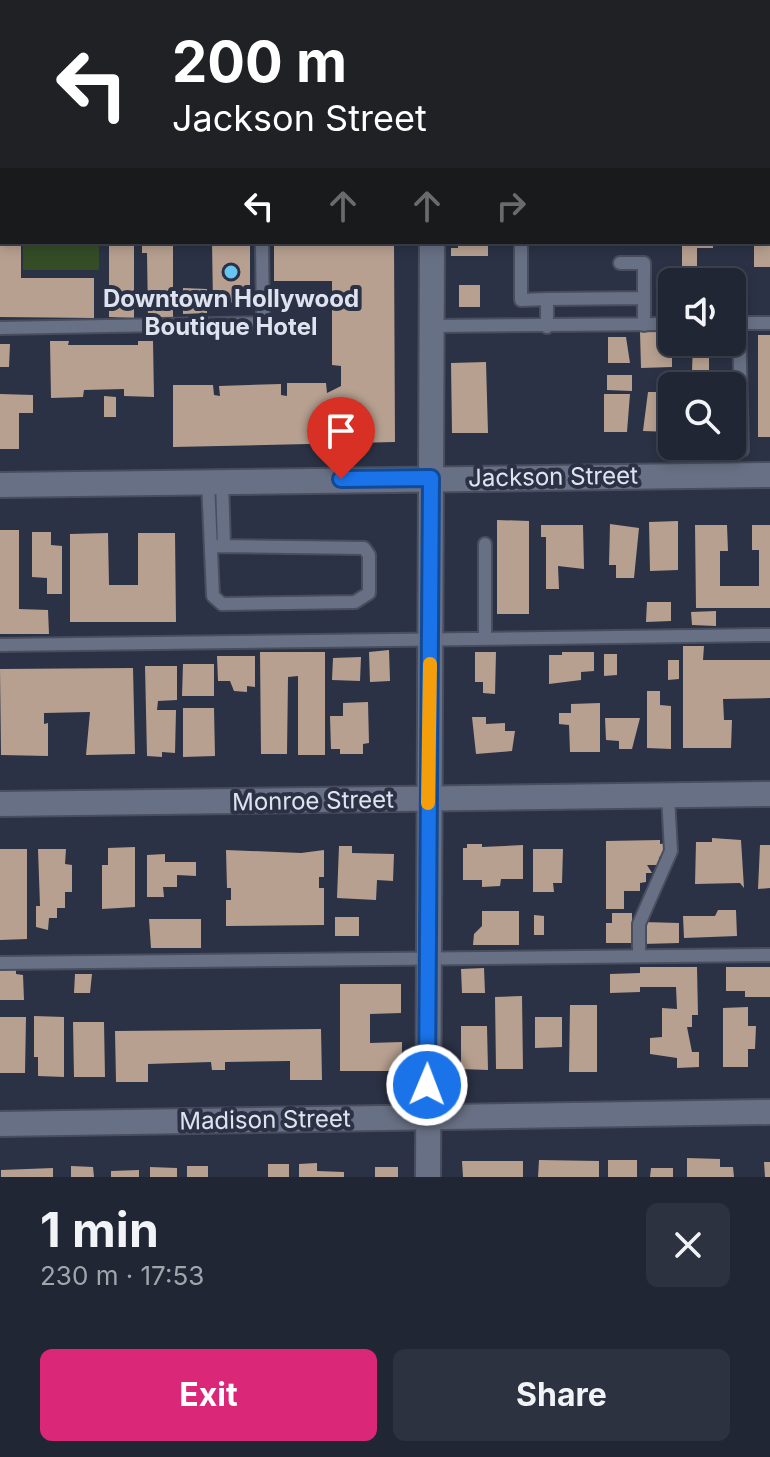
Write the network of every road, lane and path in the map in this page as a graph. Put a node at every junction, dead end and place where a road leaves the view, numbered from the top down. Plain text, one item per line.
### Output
1 (262, 244) edge
2 (432, 244) edge
3 (521, 244) edge
4 (620, 263) dead end
5 (644, 298) junction
6 (547, 299) junction
7 (746, 323) edge
8 (770, 323) edge
9 (658, 324) edge
10 (644, 325) junction
11 (431, 326) junction
12 (547, 327) junction
13 (0, 328) edge
14 (770, 475) edge
15 (431, 478) junction
16 (215, 481) junction
17 (0, 485) edge
18 (485, 544) dead end
19 (217, 546) junction
20 (770, 635) edge
21 (430, 638) junction
22 (485, 638) junction
23 (0, 645) edge
24 (770, 794) edge
25 (668, 796) junction
26 (428, 800) junction
27 (0, 804) edge
28 (770, 955) edge
29 (639, 956) junction
30 (429, 957) junction
31 (0, 963) edge
32 (770, 1112) edge
33 (427, 1117) junction
34 (0, 1124) edge
35 (428, 1177) edge

1 - 13 lane
2 - 11 street
3 - 6 lane
4 - 5 lane
5 - 6 lane
5 - 10 lane
6 - 12 lane
7 - 8 lane
9 - 10 lane
10 - 12 lane
11 - 12 lane
11 - 15 street
14 - 15 street, Jackson Street
15 - 16 street, Jackson Street
15 - 21 street
16 - 17 street, Jackson Street
16 - 19 lane
18 - 22 lane
19 - 19 lane
20 - 22 lane
21 - 22 lane
21 - 23 lane
21 - 26 street
24 - 25 street, Monroe Street
25 - 26 street, Monroe Street
25 - 29 lane
26 - 27 street, Monroe Street
26 - 30 street
28 - 29 lane
29 - 30 lane
30 - 31 lane
30 - 33 street
32 - 33 street, Madison Street
33 - 34 street, Madison Street
33 - 35 street

